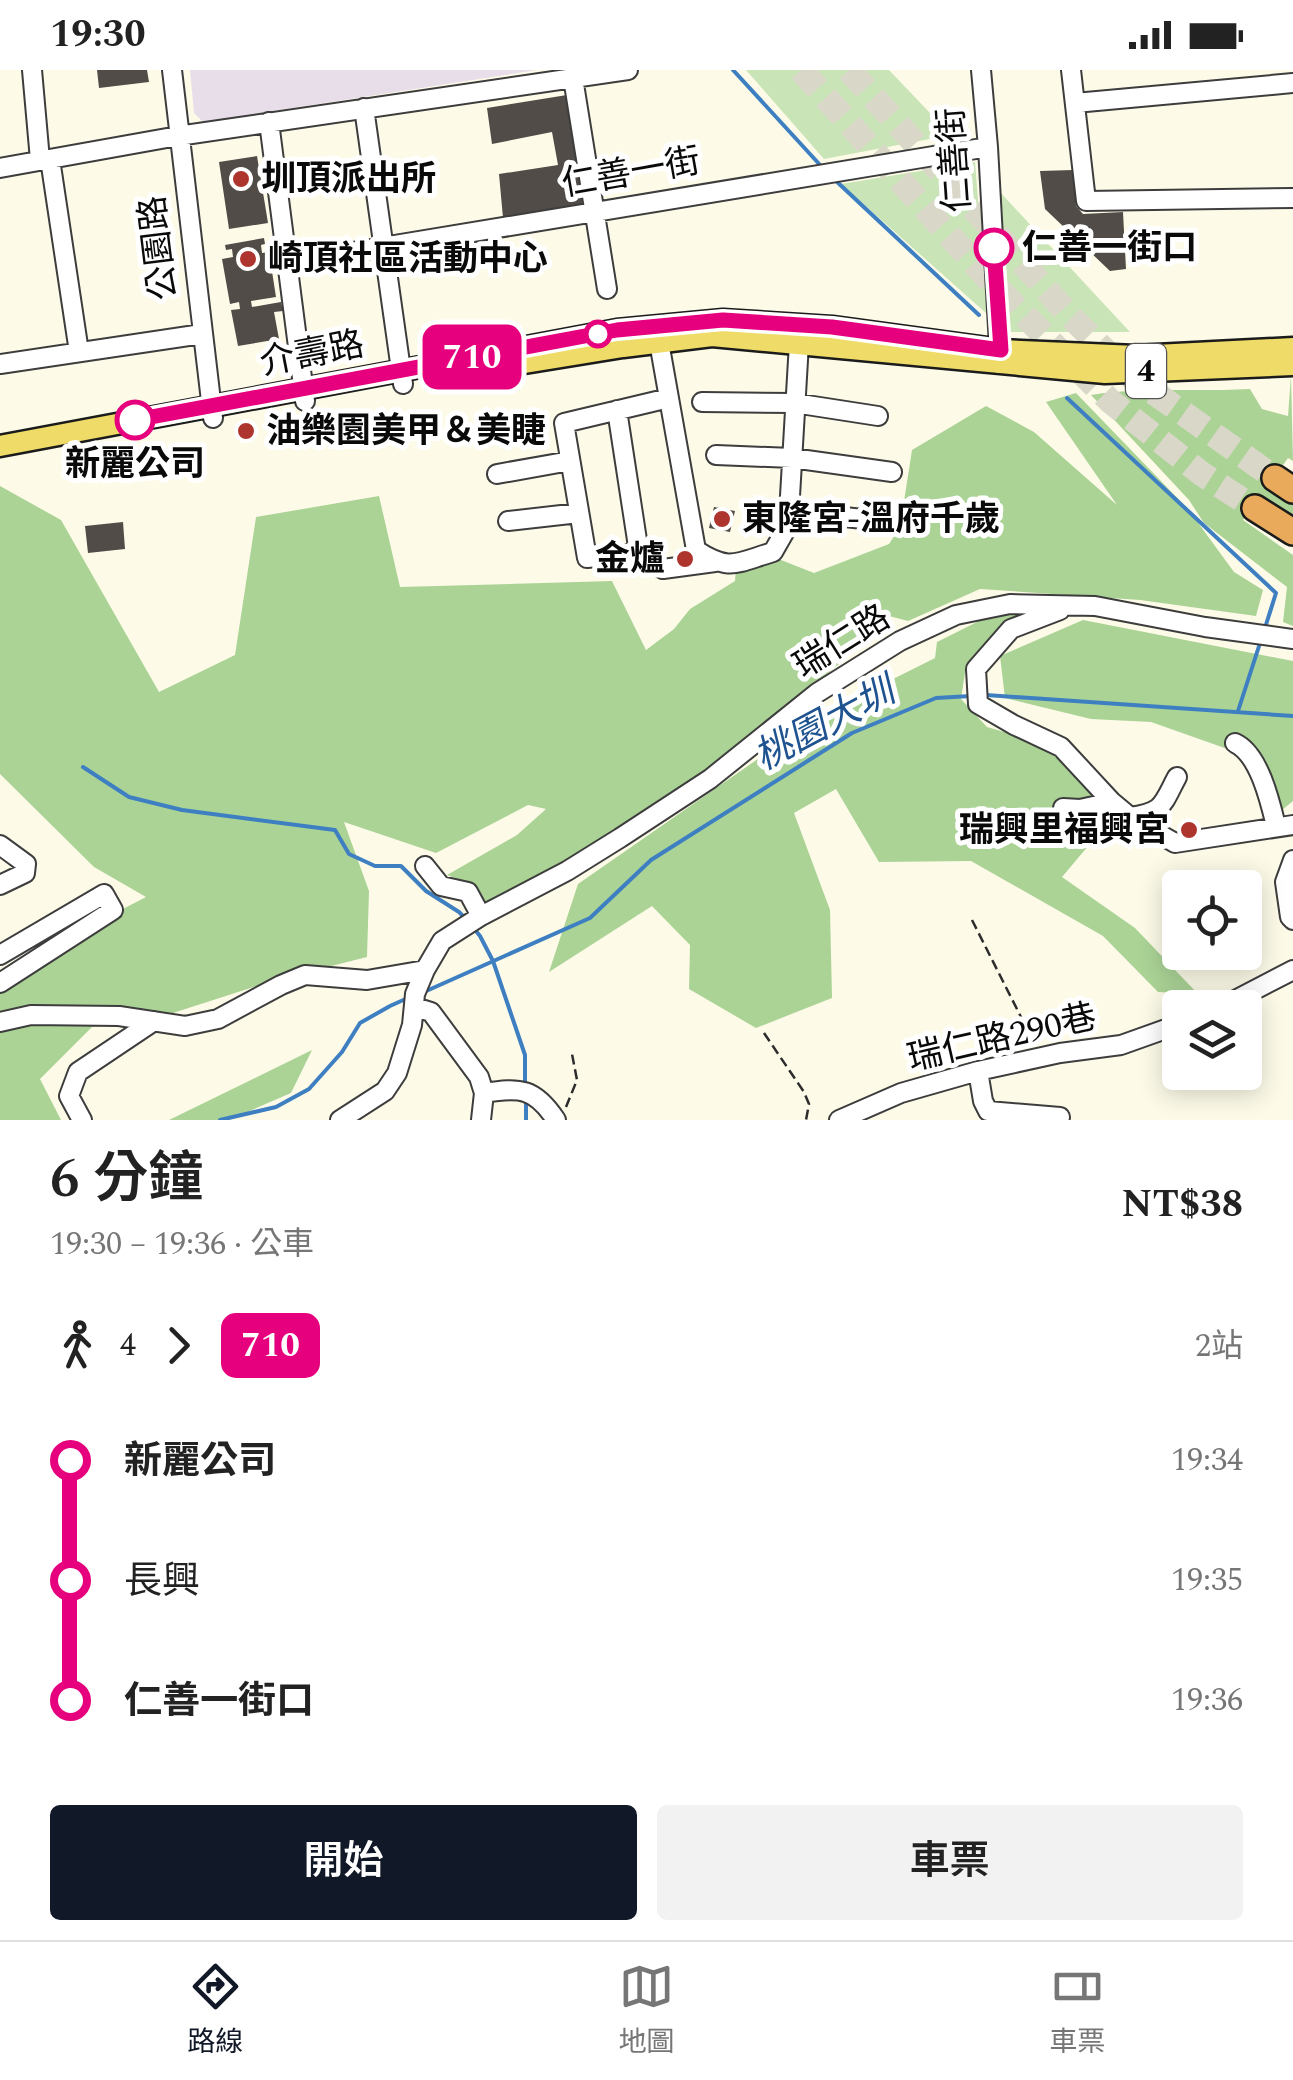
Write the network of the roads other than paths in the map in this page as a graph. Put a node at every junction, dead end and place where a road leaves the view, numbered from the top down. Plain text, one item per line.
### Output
1 (32, 70) edge
2 (172, 70) edge
3 (628, 70) edge
4 (981, 70) edge
5 (1071, 70) edge
6 (573, 78) junction
7 (1293, 83) edge
8 (1075, 103) junction
9 (364, 108) junction
10 (269, 122) junction
11 (178, 136) junction
12 (988, 146) junction
13 (45, 160) junction
14 (0, 168) edge
15 (1293, 198) edge
16 (593, 212) junction
17 (384, 247) junction
18 (286, 263) junction
19 (606, 289) dead end
20 (202, 334) junction
21 (659, 342) junction
22 (799, 342) junction
23 (1293, 348) edge
24 (79, 352) junction
25 (1001, 358) junction
26 (0, 364) edge
27 (1293, 365) edge
28 (402, 377) junction
29 (304, 395) junction
30 (669, 398) junction
31 (702, 402) dead end
32 (794, 403) junction
33 (617, 410) junction
34 (212, 412) junction
35 (878, 416) dead end
36 (0, 446) edge
37 (716, 455) dead end
38 (792, 458) junction
39 (0, 460) edge
40 (570, 460) junction
41 (892, 472) dead end
42 (496, 474) dead end
43 (1255, 508) tunnel mouth
44 (788, 511) junction
45 (579, 513) junction
46 (508, 521) dead end
47 (882, 521) dead end
48 (1293, 532) edge
49 (639, 553) junction
50 (715, 562) junction
51 (1072, 606) junction
52 (1293, 639) edge
53 (1235, 743) dead end
54 (1177, 777) dead end
55 (1112, 802) junction
56 (1063, 808) dead end
57 (1130, 818) junction
58 (1285, 826) edge
59 (0, 846) edge
60 (1293, 860) edge
61 (424, 866) dead end
62 (0, 885) edge
63 (481, 916) junction
64 (1293, 920) edge
65 (0, 955) edge
66 (425, 970) junction
67 (1293, 970) edge
68 (0, 983) edge
69 (1255, 990) edge
70 (415, 1007) junction
71 (154, 1021) junction
72 (0, 1022) edge
73 (1162, 1030) edge
74 (978, 1071) junction
75 (484, 1094) junction
76 (560, 1115) edge
77 (1060, 1116) dead end
78 (82, 1120) edge
79 (340, 1120) edge
80 (481, 1120) edge
81 (839, 1120) edge

1 - 13 street
2 - 11 street, 公園路
3 - 6 street
4 - 12 street, 仁善街
5 - 8 street
6 - 9 street
6 - 16 street
7 - 8 street
8 - 15 street
9 - 10 street
9 - 17 street
10 - 11 street
10 - 18 street
11 - 13 street
11 - 20 street, 公園路
12 - 16 street, 仁善一街
12 - 25 street, 仁善街
13 - 14 street
13 - 24 street
16 - 17 street, 仁善一街
16 - 19 street
17 - 18 street, 仁善一街
17 - 28 street
18 - 29 street
20 - 24 street
20 - 34 street, 公園路
21 - 22 main road, 介壽路 / 4
21 - 28 main road, 介壽路 / 4
21 - 30 street
22 - 25 main road, 介壽路 / 4
22 - 32 street
23 - 25 main road, 介壽路 / 4
24 - 26 street
25 - 27 main road, 介壽路 / 4
25 - 28 main road, 介壽路 / 4
28 - 29 main road, 介壽路 / 4
29 - 34 main road, 介壽路 / 4
30 - 33 street
30 - 50 street
31 - 32 street
32 - 35 street
32 - 38 street
33 - 40 street
33 - 49 street
34 - 36 main road, 介壽路 / 4
34 - 39 main road, 介壽路 / 4
37 - 38 street
38 - 41 street
38 - 44 street
40 - 42 street
40 - 45 street
43 - 48 highway
44 - 47 street
44 - 50 street
45 - 46 street
45 - 49 street
49 - 50 street
51 - 52 street, 瑞仁路
51 - 55 street
51 - 63 street, 瑞仁路
53 - 58 street
54 - 57 street
55 - 56 street
55 - 57 street
57 - 58 street
59 - 62 street
60 - 64 street
61 - 63 street
63 - 66 street, 瑞仁路
65 - 68 street
66 - 70 street
66 - 71 street
67 - 69 street
70 - 75 street
70 - 79 street
71 - 72 street
71 - 78 street
73 - 74 street, 瑞仁路290巷
74 - 77 street
74 - 81 street, 瑞仁路290巷
75 - 76 street
75 - 80 street

